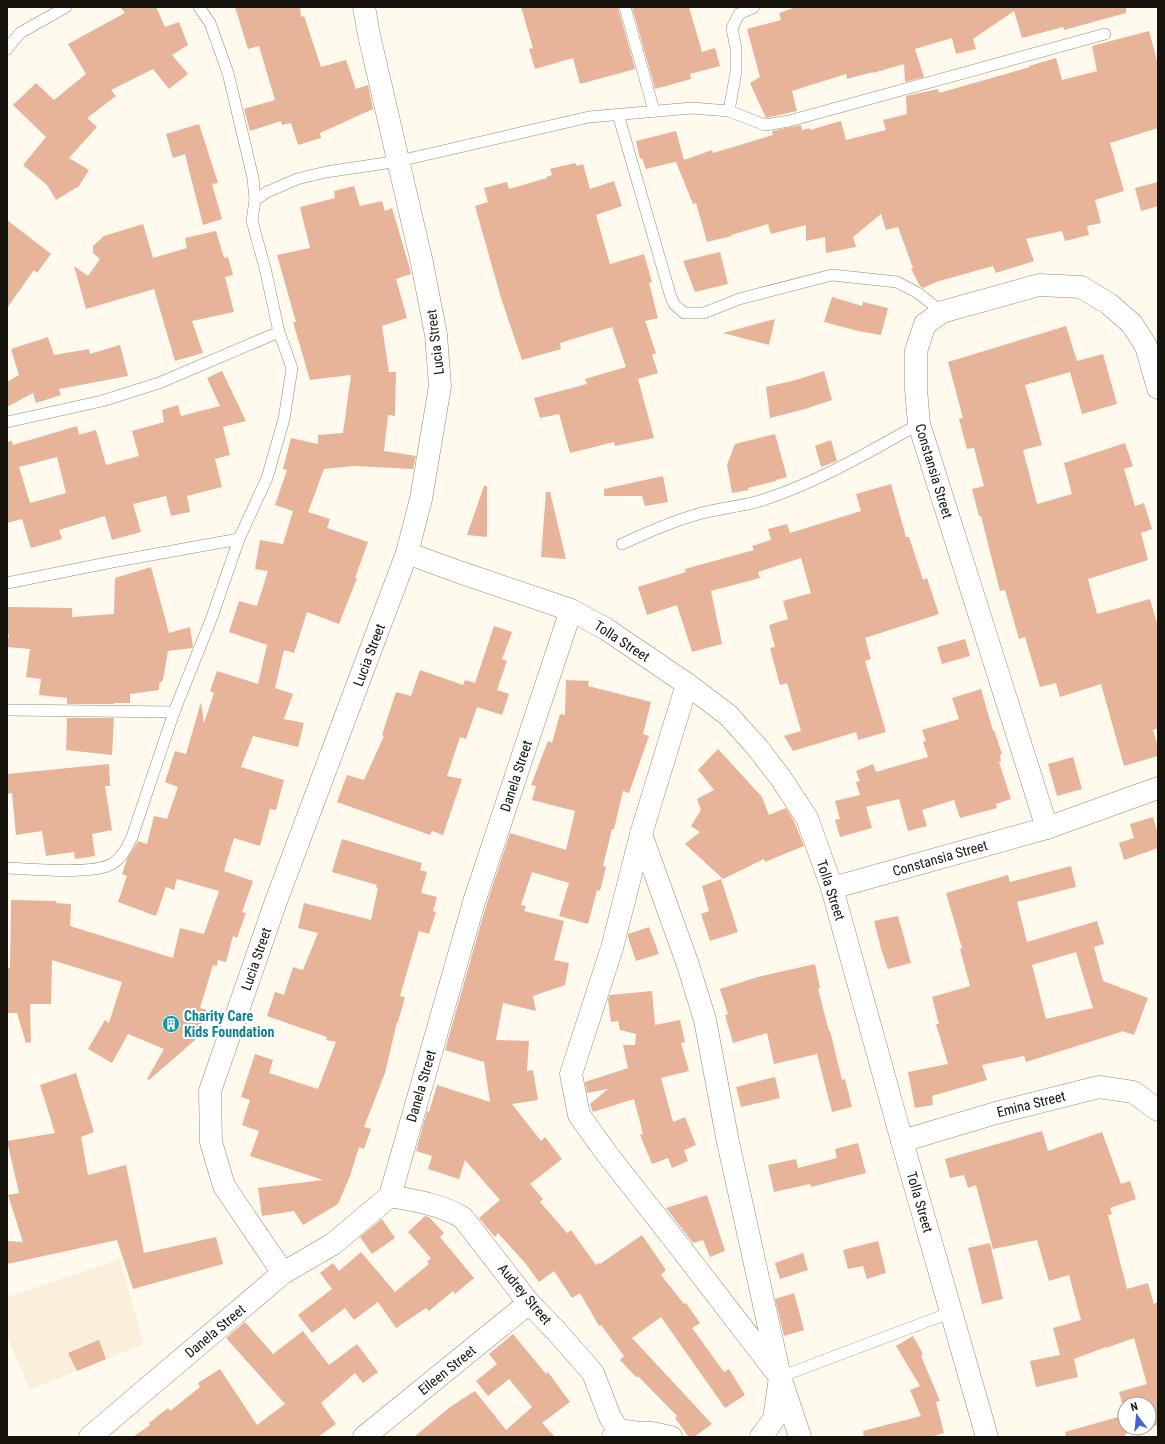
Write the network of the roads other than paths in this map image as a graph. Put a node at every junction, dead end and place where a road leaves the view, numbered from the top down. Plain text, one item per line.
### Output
1 (66, 7) edge
2 (199, 7) edge
3 (364, 7) edge
4 (626, 7) edge
5 (754, 7) edge
6 (1105, 34) dead end
7 (7, 48) edge
8 (654, 111) junction
9 (729, 111) junction
10 (618, 114) junction
11 (399, 161) junction
12 (255, 200) junction
13 (942, 312) junction
14 (279, 332) junction
15 (1158, 388) edge
16 (7, 422) edge
17 (919, 424) junction
18 (239, 539) junction
19 (622, 544) dead end
20 (407, 553) junction
21 (7, 583) edge
22 (572, 610) junction
23 (687, 684) junction
24 (7, 710) edge
25 (174, 712) junction
26 (1158, 788) edge
27 (1047, 828) junction
28 (641, 834) junction
29 (7, 868) edge
30 (832, 888) junction
31 (1158, 1110) edge
32 (902, 1141) junction
33 (390, 1196) junction
34 (283, 1273) junction
35 (529, 1303) junction
36 (952, 1312) junction
37 (780, 1377) junction
38 (616, 1433) edge
39 (90, 1437) edge
40 (364, 1437) edge
41 (671, 1437) edge
42 (761, 1437) edge
43 (800, 1437) edge
44 (987, 1437) edge

1 - 7 lane
2 - 12 lane
3 - 11 street, Lucia Street
4 - 8 lane
5 - 9 lane
6 - 9 lane
8 - 9 lane
8 - 10 lane
10 - 11 lane
10 - 13 lane
11 - 12 lane
11 - 20 street, Lucia Street
12 - 14 lane
13 - 15 street, Constansia Street
13 - 17 street, Constansia Street
14 - 16 lane
14 - 18 lane
17 - 19 lane
17 - 27 street, Constansia Street
18 - 21 lane
18 - 25 lane
20 - 22 street, Tolla Street
20 - 34 street, Lucia Street
22 - 23 street, Tolla Street
22 - 33 street, Danela Street
23 - 28 street
23 - 30 street, Tolla Street
24 - 25 lane
25 - 29 lane
26 - 27 street, Constansia Street
27 - 30 street, Constansia Street
28 - 37 street
28 - 37 street
30 - 32 street, Tolla Street
31 - 32 street, Emina Street
32 - 36 street, Tolla Street
33 - 34 street, Danela Street
33 - 35 street, Audrey Street
34 - 39 street, Danela Street
35 - 38 street, Audrey Street
35 - 40 street, Eileen Street
36 - 37 lane
36 - 44 street, Tolla Street
37 - 42 street
37 - 43 street
38 - 41 street

